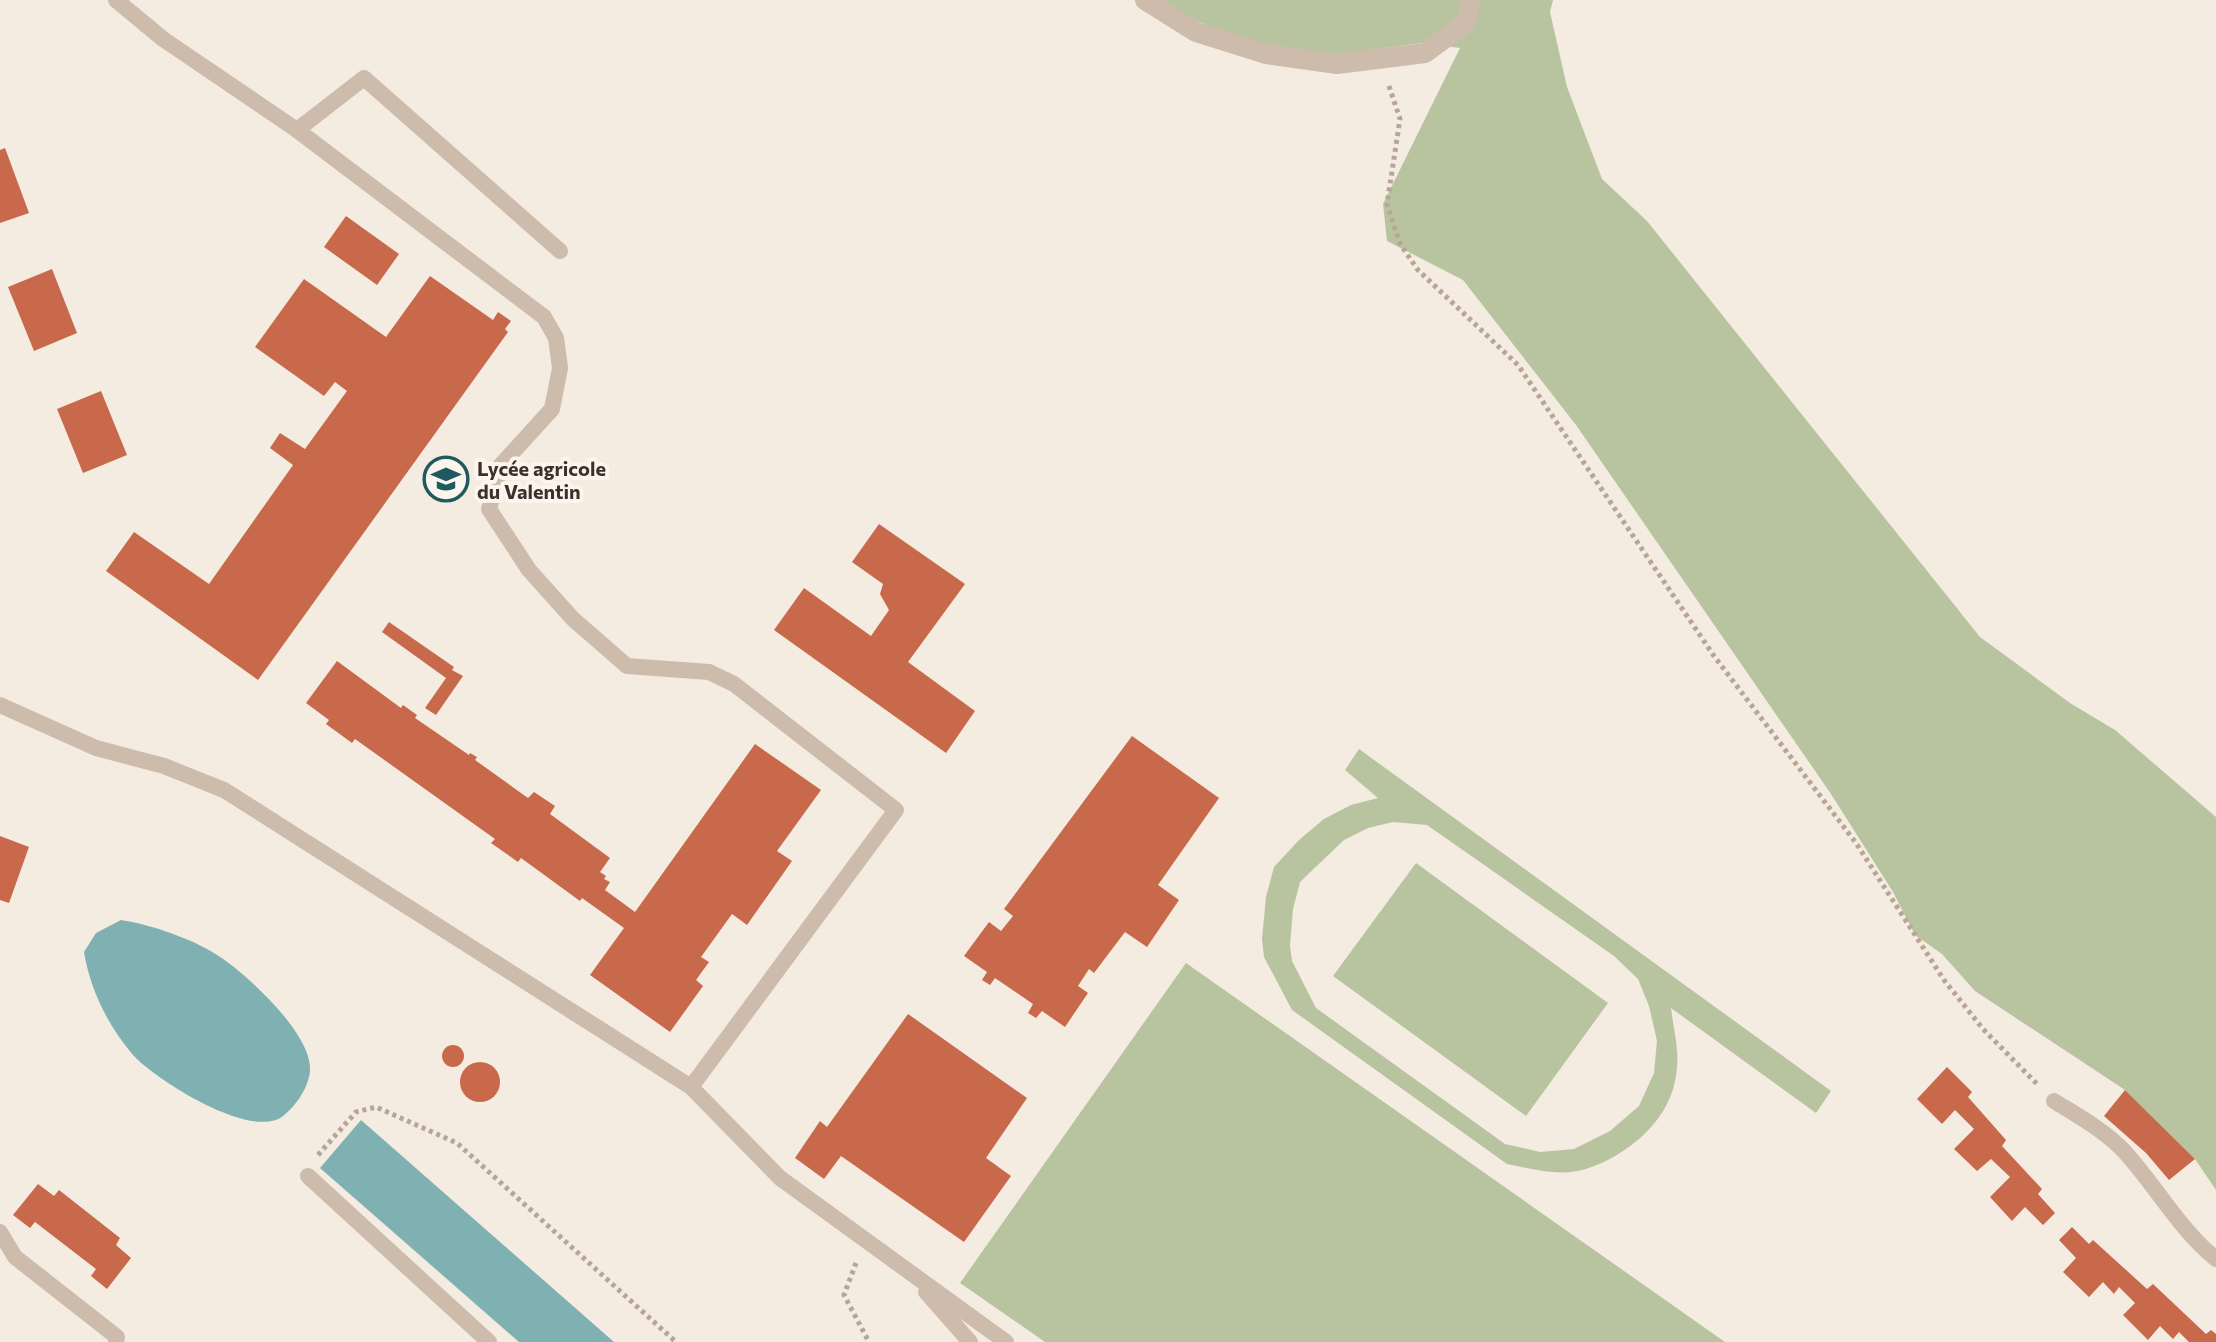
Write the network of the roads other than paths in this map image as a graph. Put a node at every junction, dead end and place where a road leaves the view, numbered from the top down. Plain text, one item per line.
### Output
1 (116, 0) edge
2 (1145, 0) edge
3 (1471, 0) edge
4 (297, 130) junction
5 (560, 251) dead end
6 (0, 705) edge
7 (691, 1087) junction
8 (2054, 1101) road end
9 (308, 1176) road end
10 (0, 1232) edge
11 (2216, 1259) edge
12 (907, 1270) junction
13 (116, 1342) edge
14 (489, 1342) edge
15 (970, 1342) edge
16 (1006, 1342) edge

1 - 4 lane
2 - 3 street
4 - 5 lane
4 - 7 lane
6 - 7 lane
7 - 12 lane
8 - 11 lane
9 - 14 lane
10 - 13 lane
12 - 15 lane
12 - 16 lane

